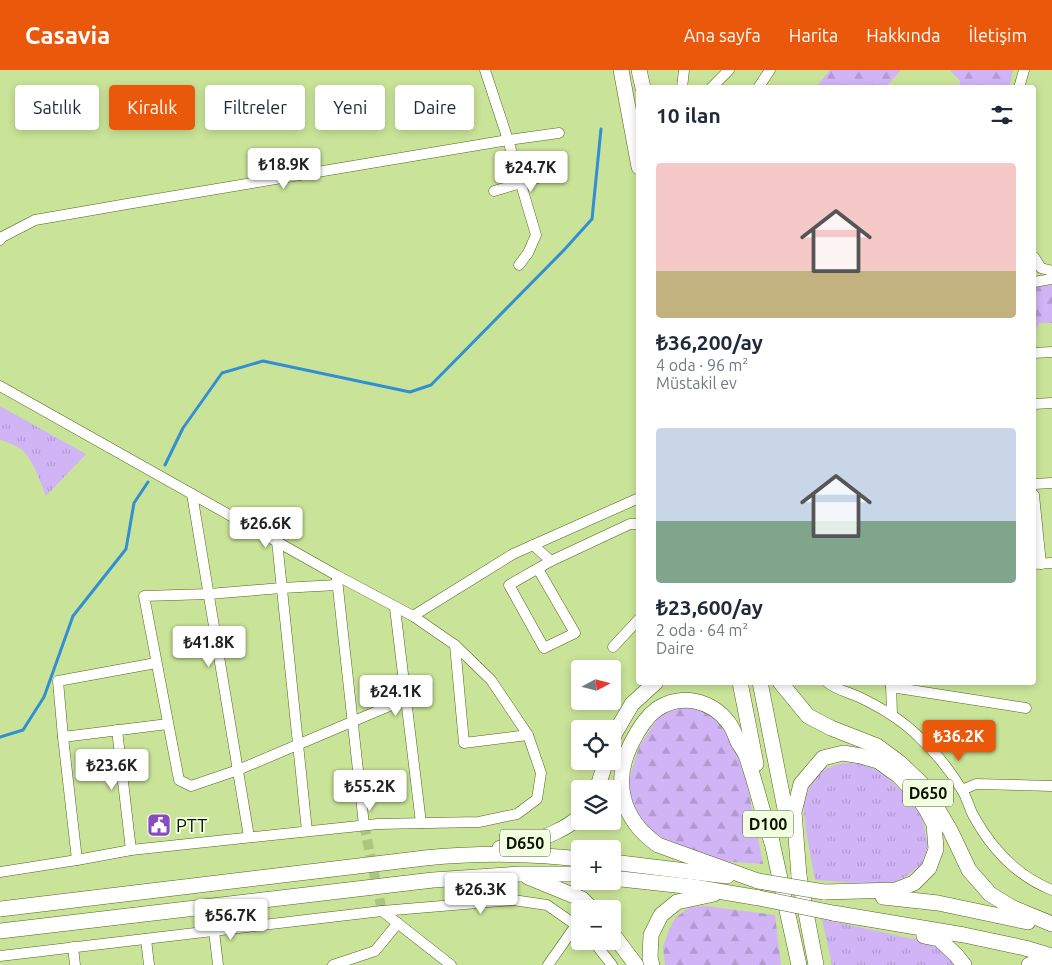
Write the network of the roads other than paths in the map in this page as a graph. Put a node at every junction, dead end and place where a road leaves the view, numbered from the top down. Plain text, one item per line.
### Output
1 (485, 70) edge
2 (621, 70) edge
3 (639, 70) edge
4 (684, 70) edge
5 (729, 70) edge
6 (770, 70) edge
7 (1024, 70) edge
8 (642, 85) edge
9 (682, 85) edge
10 (714, 85) edge
11 (760, 85) edge
12 (1020, 85) edge
13 (559, 133) dead end
14 (508, 140) junction
15 (636, 151) edge
16 (561, 171) dead end
17 (520, 183) junction
18 (494, 191) dead end
19 (0, 240) edge
20 (1036, 260) edge
21 (519, 265) dead end
22 (1052, 271) edge
23 (1052, 279) edge
24 (1036, 282) edge
25 (1052, 352) edge
26 (1036, 353) edge
27 (0, 386) edge
28 (1052, 403) edge
29 (1036, 404) edge
30 (1052, 483) edge
31 (1036, 484) edge
32 (192, 494) junction
33 (636, 499) edge
34 (636, 524) edge
35 (277, 541) junction
36 (1036, 541) edge
37 (533, 545) junction
38 (550, 561) junction
39 (1052, 563) edge
40 (1037, 564) edge
41 (538, 569) junction
42 (337, 580) junction
43 (282, 588) junction
44 (209, 594) junction
45 (395, 608) junction
46 (413, 616) junction
47 (636, 622) edge
48 (455, 645) junction
49 (613, 647) dead end
50 (156, 662) junction
51 (653, 685) edge
52 (741, 685) edge
53 (761, 685) edge
54 (782, 685) edge
55 (830, 685) edge
56 (891, 685) edge
57 (406, 699) junction
58 (1026, 708) dead end
59 (892, 715) junction
60 (353, 722) junction
61 (621, 722) edge
62 (168, 724) junction
63 (117, 730) junction
64 (528, 735) junction
65 (62, 737) junction
66 (298, 744) junction
67 (238, 770) junction
68 (1052, 786) edge
69 (962, 790) junction
70 (421, 823) junction
71 (571, 823) edge
72 (364, 826) junction
73 (307, 831) junction
74 (249, 838) junction
75 (772, 843) junction
76 (131, 850) junction
77 (464, 855) junction
78 (571, 858) edge
79 (77, 860) junction
80 (621, 863) edge
81 (0, 872) edge
82 (520, 874) junction
83 (571, 874) edge
84 (799, 876) junction
85 (621, 879) edge
86 (758, 881) junction
87 (1052, 890) edge
88 (724, 892) junction
89 (824, 892) junction
90 (583, 900) edge
91 (786, 907) junction
92 (0, 909) edge
93 (382, 911) junction
94 (833, 913) junction
95 (571, 921) edge
96 (398, 923) junction
97 (1052, 926) edge
98 (0, 931) edge
99 (214, 931) junction
100 (571, 935) edge
101 (146, 939) junction
102 (621, 945) edge
103 (73, 947) junction
104 (601, 950) edge
105 (1052, 956) edge
106 (2, 959) edge
107 (1052, 963) edge
108 (75, 965) edge
109 (149, 965) edge
110 (218, 965) edge
111 (333, 965) edge
112 (451, 965) edge
113 (548, 965) edge
114 (612, 965) edge
115 (636, 965) edge
116 (652, 965) edge
117 (788, 965) edge
118 (799, 965) edge
119 (816, 965) edge
120 (964, 965) edge
121 (1029, 965) edge

1 - 14 street
2 - 15 highway
3 - 8 highway
4 - 9 street
5 - 10 street
6 - 11 street
7 - 12 street
13 - 14 street
14 - 17 street
14 - 19 street
16 - 17 street
17 - 18 street
17 - 21 street
20 - 22 street
23 - 24 street
25 - 26 street
27 - 32 street
28 - 29 street
30 - 31 street
32 - 35 street
32 - 44 street
33 - 37 street
34 - 38 street
35 - 42 street
35 - 43 street
36 - 40 street
37 - 38 street
37 - 46 street
38 - 41 street
39 - 40 street
41 - 41 street
42 - 43 street
42 - 45 street
42 - 60 street
43 - 44 street
43 - 66 street
44 - 50 street
44 - 67 street
45 - 46 street
45 - 57 street
46 - 48 street
47 - 49 street
48 - 64 street
48 - 64 street
50 - 62 street
50 - 65 street
51 - 61 highway
52 - 75 highway, D100
53 - 84 highway, D100
54 - 97 highway, D650
55 - 59 street
56 - 58 street
56 - 59 street
57 - 60 street
57 - 70 street
59 - 69 street
60 - 66 street
60 - 72 street
62 - 63 street
62 - 67 street
63 - 65 street
63 - 76 street
64 - 70 street
65 - 79 street
66 - 67 street
66 - 73 street
67 - 74 street
68 - 69 street
69 - 87 street
70 - 72 street
71 - 77 highway, D650
72 - 73 street
73 - 74 street
74 - 76 street
75 - 86 highway, D650
75 - 91 highway, D100
76 - 79 street
77 - 78 highway, D650
77 - 92 highway
79 - 81 street
80 - 86 highway, D650
82 - 83 highway, D650
82 - 90 highway, D650
82 - 98 highway
84 - 89 highway, D650
84 - 119 highway, D100
85 - 88 highway
86 - 89 highway, D650, bridge
88 - 94 highway, bridge
88 - 116 highway
89 - 97 highway, D650
91 - 117 highway
91 - 118 highway, D100
93 - 95 street
93 - 96 street
93 - 99 street
94 - 105 highway
94 - 120 highway
96 - 111 street
96 - 112 street
99 - 101 street
99 - 110 street
100 - 113 street
101 - 103 street
101 - 109 street
102 - 115 highway
103 - 106 street
103 - 108 street
104 - 114 street
107 - 121 highway

